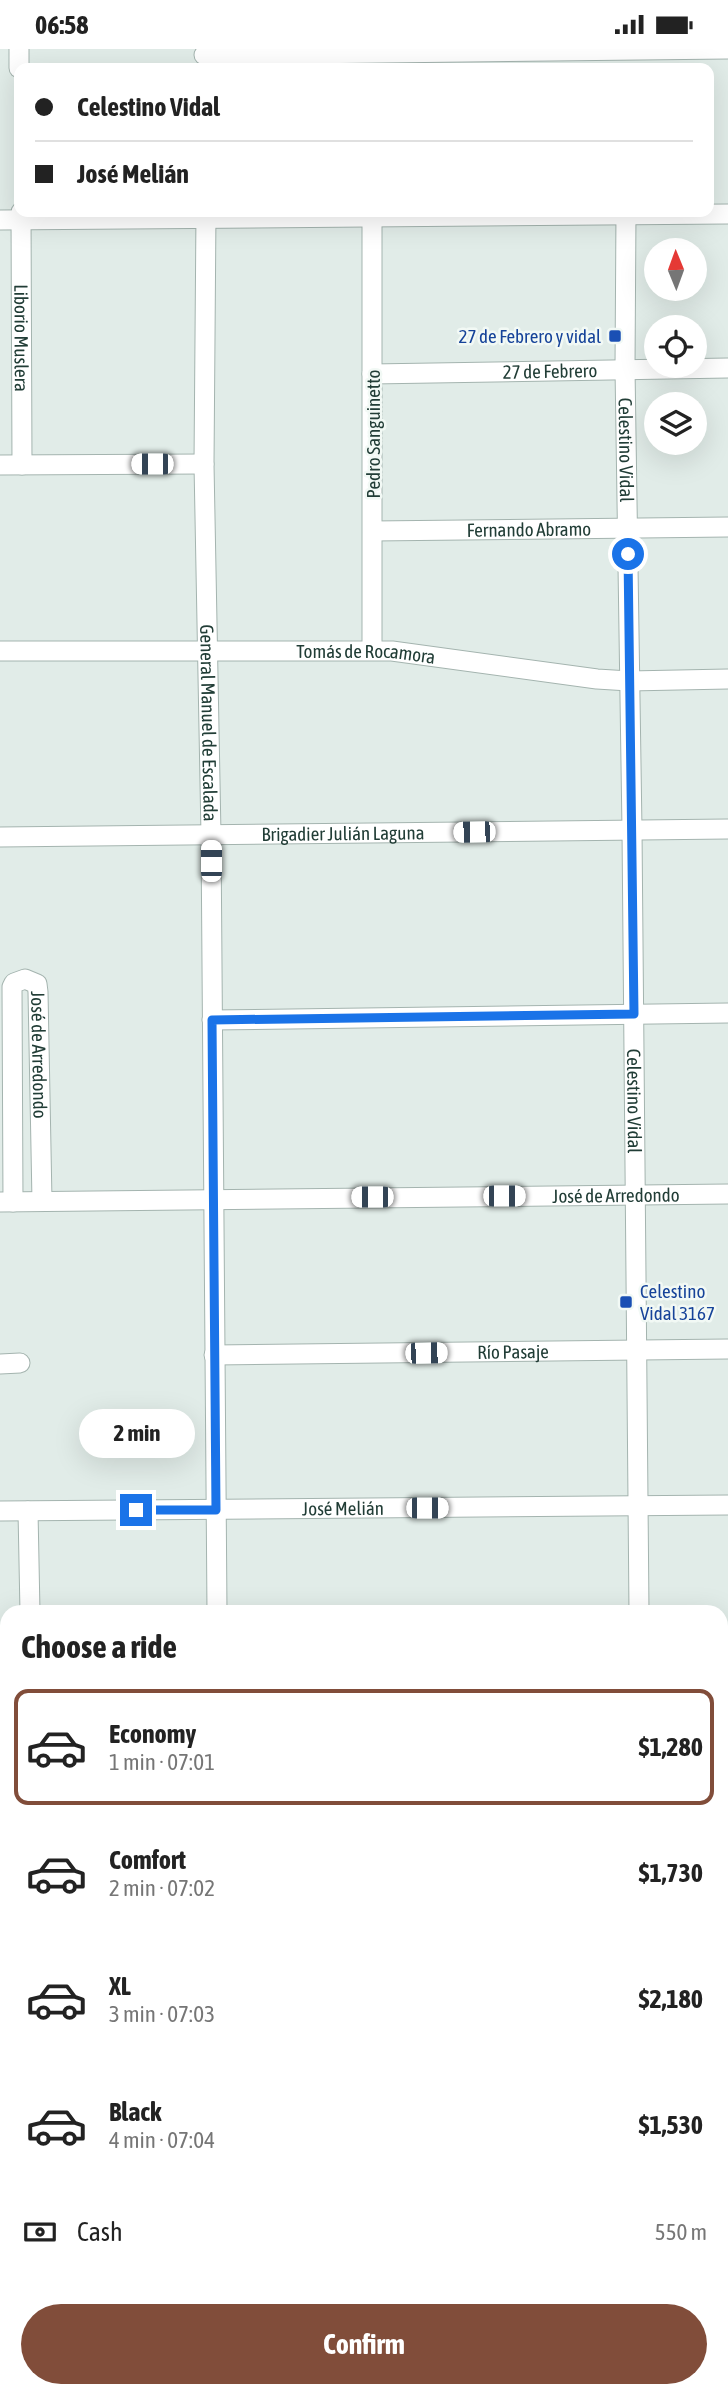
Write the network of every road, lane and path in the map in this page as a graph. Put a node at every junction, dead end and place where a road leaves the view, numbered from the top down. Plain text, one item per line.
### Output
1 (728, 49) edge
2 (625, 56) edge
3 (204, 57) edge
4 (21, 217) edge
5 (206, 217) edge
6 (317, 217) edge
7 (423, 217) edge
8 (626, 217) edge
9 (372, 218) junction
10 (625, 368) junction
11 (728, 368) edge
12 (372, 374) junction
13 (204, 464) junction
14 (0, 465) edge
15 (22, 465) junction
16 (728, 527) edge
17 (628, 528) junction
18 (373, 531) junction
19 (372, 650) junction
20 (0, 651) edge
21 (207, 652) junction
22 (728, 680) edge
23 (629, 681) junction
24 (728, 829) edge
25 (632, 830) junction
26 (211, 835) junction
27 (0, 837) edge
28 (728, 1013) edge
29 (634, 1014) junction
30 (212, 1020) junction
31 (728, 1194) edge
32 (636, 1195) junction
33 (213, 1198) junction
34 (42, 1201) junction
35 (7, 1202) edge
36 (728, 1349) edge
37 (638, 1350) junction
38 (214, 1355) junction
39 (20, 1363) dead end
40 (0, 1364) edge
41 (728, 1505) edge
42 (638, 1506) junction
43 (216, 1510) junction
44 (0, 1511) edge
45 (28, 1511) junction
46 (30, 1605) edge
47 (217, 1605) edge
48 (639, 1605) edge

1 - 2 street
2 - 3 street
4 - 15 street, Liborio Muslera
5 - 13 street, General Manuel de Escalada
6 - 9 street
7 - 9 street
8 - 10 street, Celestino Vidal
9 - 12 street, Pedro Sanguinetto
10 - 11 street, 27 de Febrero
10 - 12 street, 27 de Febrero
10 - 17 street, Celestino Vidal
12 - 18 street, Pedro Sanguinetto
13 - 15 street
13 - 21 street, General Manuel de Escalada
14 - 15 street
16 - 17 street, Fernando Abramo
17 - 18 street, Fernando Abramo
17 - 23 street, Celestino Vidal
18 - 19 street, Pedro Sanguinetto
19 - 21 street, Tomás de Rocamora
19 - 23 street, Tomás de Rocamora
20 - 21 street, Tomás de Rocamora
21 - 26 street, General Manuel de Escalada
22 - 23 street, Tomás de Rocamora
23 - 25 street, Celestino Vidal
24 - 25 street, Brigadier Julián Laguna
25 - 26 street, Brigadier Julián Laguna
25 - 29 street, Celestino Vidal
26 - 27 street, Brigadier Julián Laguna
26 - 30 street, General Manuel de Escalada
28 - 29 street
29 - 30 street
29 - 32 street, Celestino Vidal
30 - 33 street, General Manuel de Escalada
31 - 32 street, José de Arredondo
32 - 33 street, José de Arredondo
32 - 37 street, Celestino Vidal
33 - 34 street, José de Arredondo
33 - 38 street, General Manuel de Escalada
34 - 35 street, José de Arredondo
34 - 35 street, José de Arredondo
36 - 37 street, Río Pasaje
37 - 38 street, Río Pasaje
37 - 42 street, Celestino Vidal
38 - 43 street, General Manuel de Escalada
39 - 40 street
41 - 42 street, José Melián
42 - 43 street, José Melián
42 - 48 street, Celestino Vidal
43 - 45 street, José Melián
43 - 47 street, General Manuel de Escalada
44 - 45 street, José Melián
45 - 46 street

